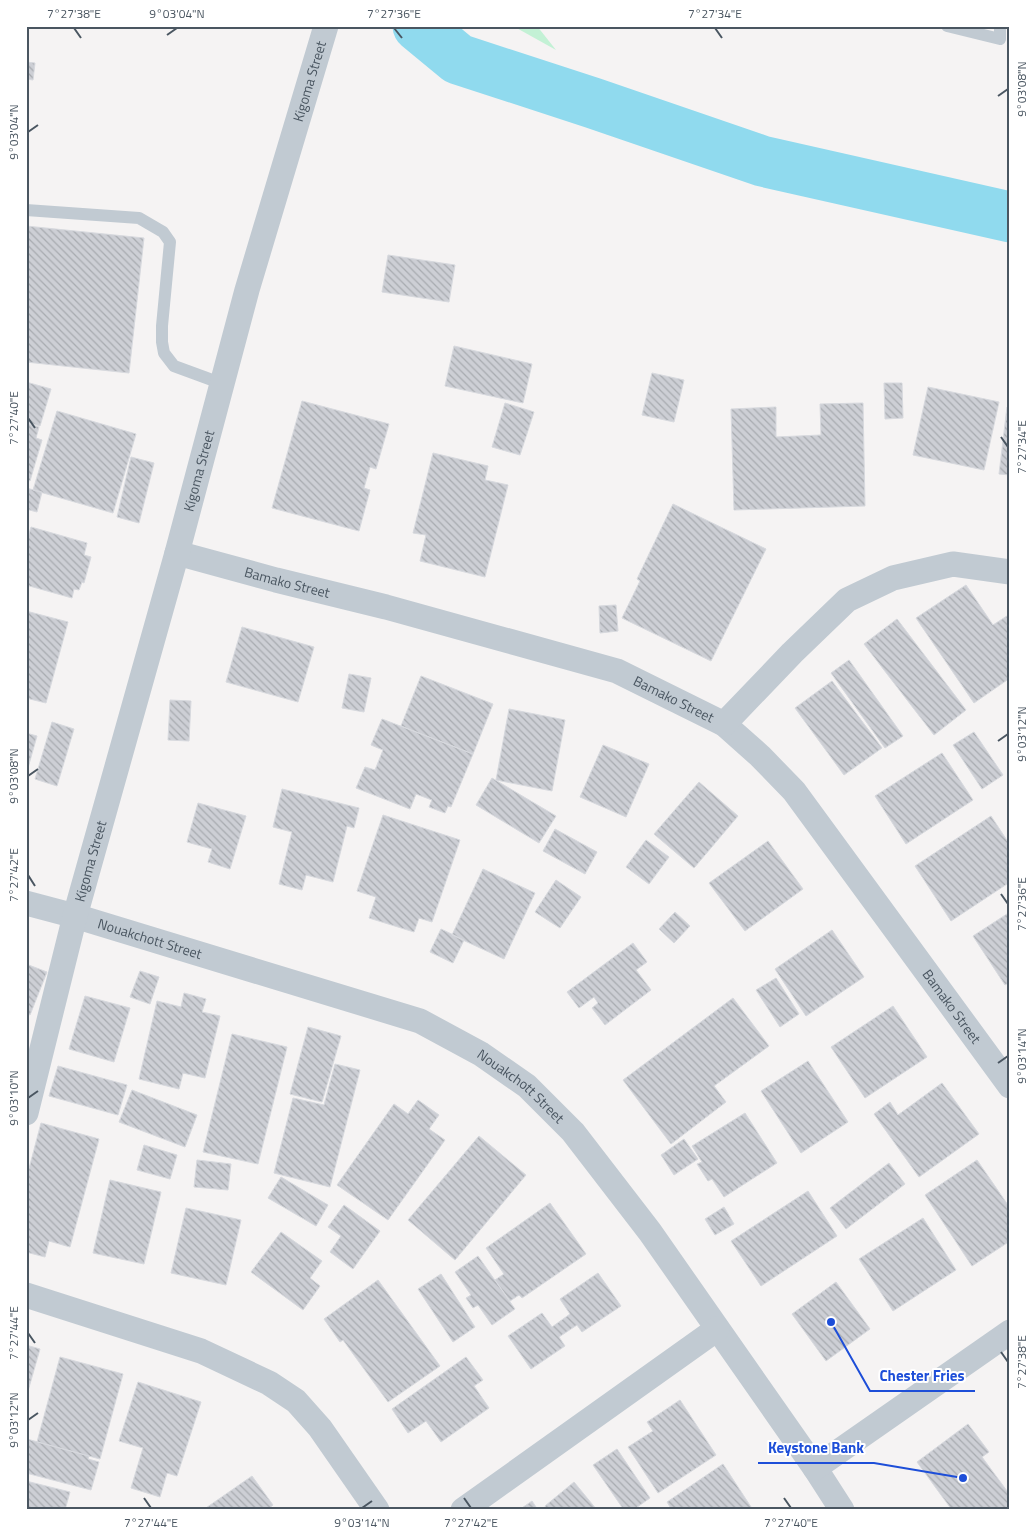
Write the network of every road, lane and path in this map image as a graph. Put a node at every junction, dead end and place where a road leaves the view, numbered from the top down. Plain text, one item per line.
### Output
1 (326, 26) edge
2 (947, 26) edge
3 (1000, 26) edge
4 (26, 210) edge
5 (223, 384) junction
6 (177, 552) junction
7 (1010, 572) edge
8 (724, 724) junction
9 (26, 903) edge
10 (75, 916) junction
11 (1010, 1086) edge
12 (26, 1114) edge
13 (26, 1294) edge
14 (717, 1329) junction
15 (1010, 1332) edge
16 (815, 1468) junction
17 (377, 1510) edge
18 (463, 1510) edge
19 (842, 1510) edge

1 - 5 street, Kigoma Street
2 - 3 lane
4 - 5 lane
5 - 6 street, Kigoma Street
6 - 8 street, Bamako Street
6 - 10 street, Kigoma Street
7 - 8 street
8 - 11 street, Bamako Street
9 - 10 street, Nouakchott Street
10 - 12 street, Kigoma Street
10 - 14 street, Nouakchott Street
13 - 17 street
14 - 16 street, Nouakchott Street
14 - 18 street
15 - 16 street
16 - 19 street, Nouakchott Street

